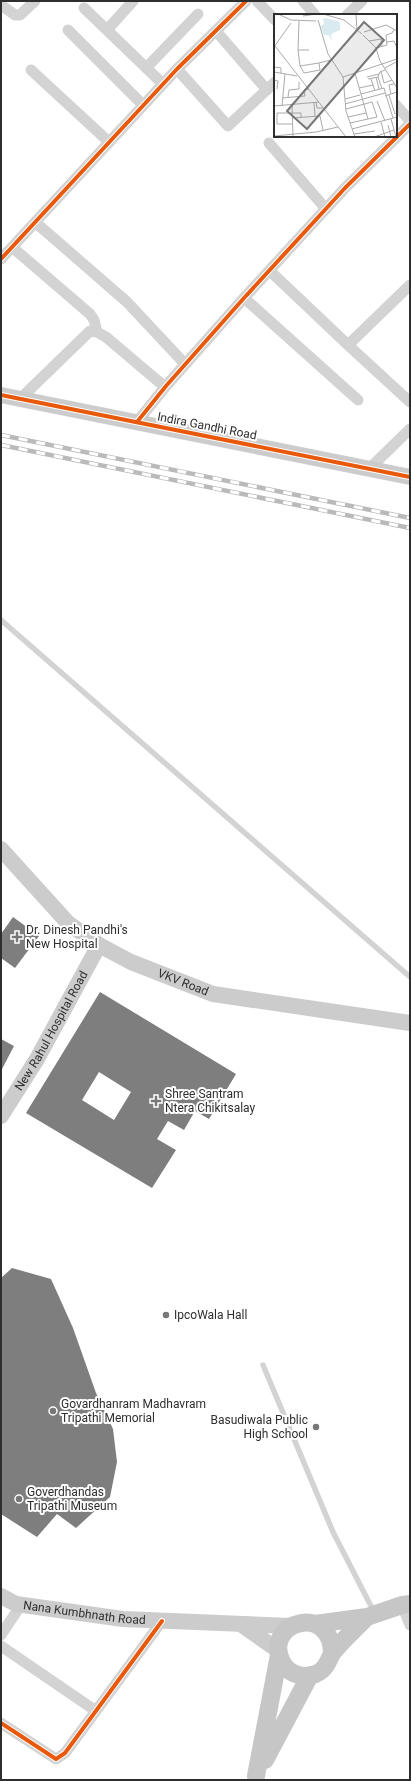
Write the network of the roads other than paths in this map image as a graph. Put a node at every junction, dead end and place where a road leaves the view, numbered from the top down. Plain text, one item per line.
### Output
1 (35, 1) edge
2 (133, 1) edge
3 (246, 1) edge
4 (257, 1) edge
5 (303, 1) edge
6 (362, 1) edge
7 (1, 5) edge
8 (84, 8) dead end
9 (198, 14) dead end
10 (315, 14) edge
11 (348, 14) edge
12 (274, 19) edge
13 (68, 30) dead end
14 (107, 30) junction
15 (216, 31) junction
16 (146, 68) junction
17 (177, 69) junction
18 (31, 70) dead end
19 (163, 84) junction
20 (271, 86) edge
21 (143, 105) junction
22 (397, 106) edge
23 (410, 121) edge
24 (410, 124) edge
25 (109, 142) junction
26 (268, 143) dead end
27 (326, 209) junction
28 (35, 222) junction
29 (12, 247) junction
30 (1, 259) edge
31 (270, 271) junction
32 (410, 285) edge
33 (244, 298) junction
34 (97, 332) junction
35 (348, 345) junction
36 (185, 364) junction
37 (165, 387) junction
38 (1, 395) edge
39 (20, 399) junction
40 (358, 400) dead end
41 (410, 402) edge
42 (137, 422) junction
43 (410, 430) edge
44 (370, 468) junction
45 (410, 476) edge
46 (1, 620) edge
47 (1, 849) edge
48 (99, 945) junction
49 (410, 977) edge
50 (410, 1023) edge
51 (1, 1116) edge
52 (263, 1364) dead end
53 (1, 1596) edge
54 (406, 1604) edge
55 (21, 1605) junction
56 (370, 1615) junction
57 (162, 1621) junction
58 (315, 1624) junction
59 (242, 1625) junction
60 (410, 1625) edge
61 (291, 1626) junction
62 (1, 1635) edge
63 (1, 1646) edge
64 (279, 1653) junction
65 (332, 1654) junction
66 (310, 1675) junction
67 (96, 1711) junction
68 (1, 1723) edge
69 (255, 1778) edge

1 - 7 street
2 - 14 street
3 - 15 street
4 - 12 street
5 - 10 street
6 - 11 street
8 - 14 street
9 - 16 street
13 - 21 street
14 - 16 street
15 - 17 street
15 - 20 street
16 - 19 street
17 - 19 street
17 - 20 street
18 - 25 street
19 - 21 street
21 - 25 street
22 - 23 street
24 - 27 street
25 - 28 street
26 - 27 street
27 - 31 street
28 - 29 street
28 - 36 street
29 - 30 street
29 - 34 street
31 - 33 street
31 - 35 street
32 - 35 street
33 - 36 street
33 - 40 street
34 - 37 street
34 - 39 street
35 - 41 street
36 - 37 street
37 - 42 street
38 - 39 main road, Indira Gandhi Road
39 - 42 main road, Indira Gandhi Road
42 - 44 main road, Indira Gandhi Road
43 - 44 street
44 - 45 main road, Indira Gandhi Road
46 - 49 lane
47 - 48 main road, VKV Road
48 - 50 main road, VKV Road
48 - 51 main road, New Rahul Hospital Road
52 - 56 lane
53 - 55 main road, Nana Kumbhnath Road
54 - 56 main road
54 - 60 street
55 - 57 main road, Nana Kumbhnath Road
55 - 62 street
56 - 58 main road
56 - 65 main road
57 - 59 main road, Nana Kumbhnath Road
57 - 67 street
58 - 61 main road
58 - 65 main road
59 - 61 main road, Nana Kumbhnath Road
59 - 64 main road
61 - 64 main road
63 - 67 street
64 - 66 main road
64 - 69 main road
65 - 66 main road
66 - 69 main road
67 - 68 street

